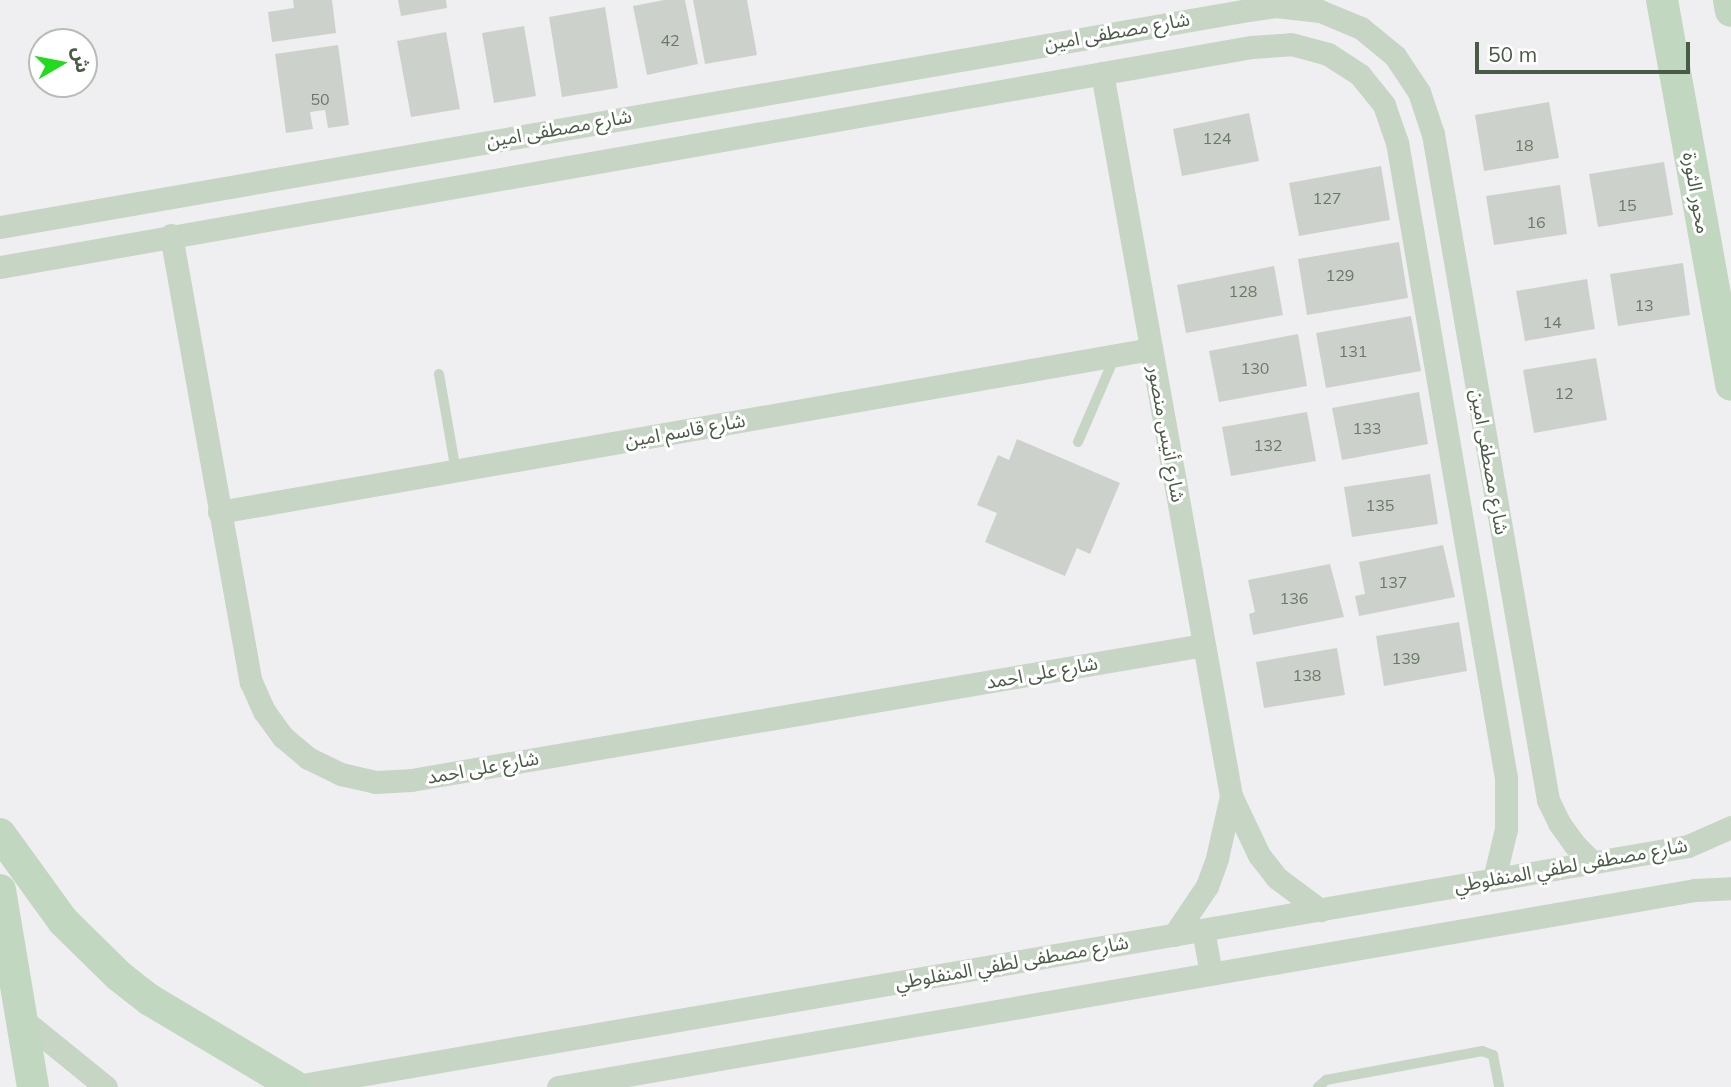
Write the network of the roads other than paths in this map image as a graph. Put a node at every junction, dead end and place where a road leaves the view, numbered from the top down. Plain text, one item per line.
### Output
1 (1661, 0) edge
2 (1729, 0) edge
3 (1731, 11) edge
4 (1102, 73) junction
5 (0, 227) edge
6 (171, 235) junction
7 (0, 267) edge
8 (1151, 349) junction
9 (1115, 356) junction
10 (439, 374) dead end
11 (1731, 385) edge
12 (1078, 442) dead end
13 (456, 471) junction
14 (219, 512) junction
15 (1203, 645) junction
16 (1231, 796) junction
17 (1731, 827) edge
18 (0, 834) edge
19 (1592, 862) junction
20 (1494, 880) junction
21 (1731, 888) edge
22 (0, 890) edge
23 (1320, 910) junction
24 (1203, 930) junction
25 (1174, 934) junction
26 (1211, 973) junction
27 (22, 1019) junction
28 (33, 1087) edge
29 (106, 1087) edge
30 (292, 1087) edge
31 (558, 1087) edge
32 (1318, 1087) edge
33 (1499, 1087) edge

1 - 11 street, محور الثورة
2 - 3 street
4 - 6 street, شارع مصطفى امين
4 - 8 street, شارع أنيس منصور
4 - 20 street, شارع مصطفى امين
5 - 19 street, شارع مصطفى امين
6 - 7 street, شارع مصطفى امين
6 - 14 street, شارع على احمد
8 - 9 street, شارع قاسم امين
8 - 15 street, شارع أنيس منصور
9 - 12 lane
9 - 13 street, شارع قاسم امين
10 - 13 lane
13 - 14 street, شارع قاسم امين
14 - 15 street, شارع على احمد
15 - 16 street, شارع أنيس منصور
16 - 23 street, شارع أنيس منصور
16 - 25 street, شارع أنيس منصور
17 - 19 street, شارع مصطفى لطفي المنفلوطي
18 - 30 street
19 - 20 street, شارع مصطفى لطفي المنفلوطي
20 - 23 street, شارع مصطفى لطفي المنفلوطي
21 - 26 street
22 - 27 street
23 - 24 street, شارع مصطفى لطفي المنفلوطي
24 - 25 street, شارع مصطفى لطفي المنفلوطي
24 - 26 street
25 - 30 street, شارع مصطفى لطفي المنفلوطي
26 - 31 street
27 - 28 street
27 - 29 street
32 - 33 lane

